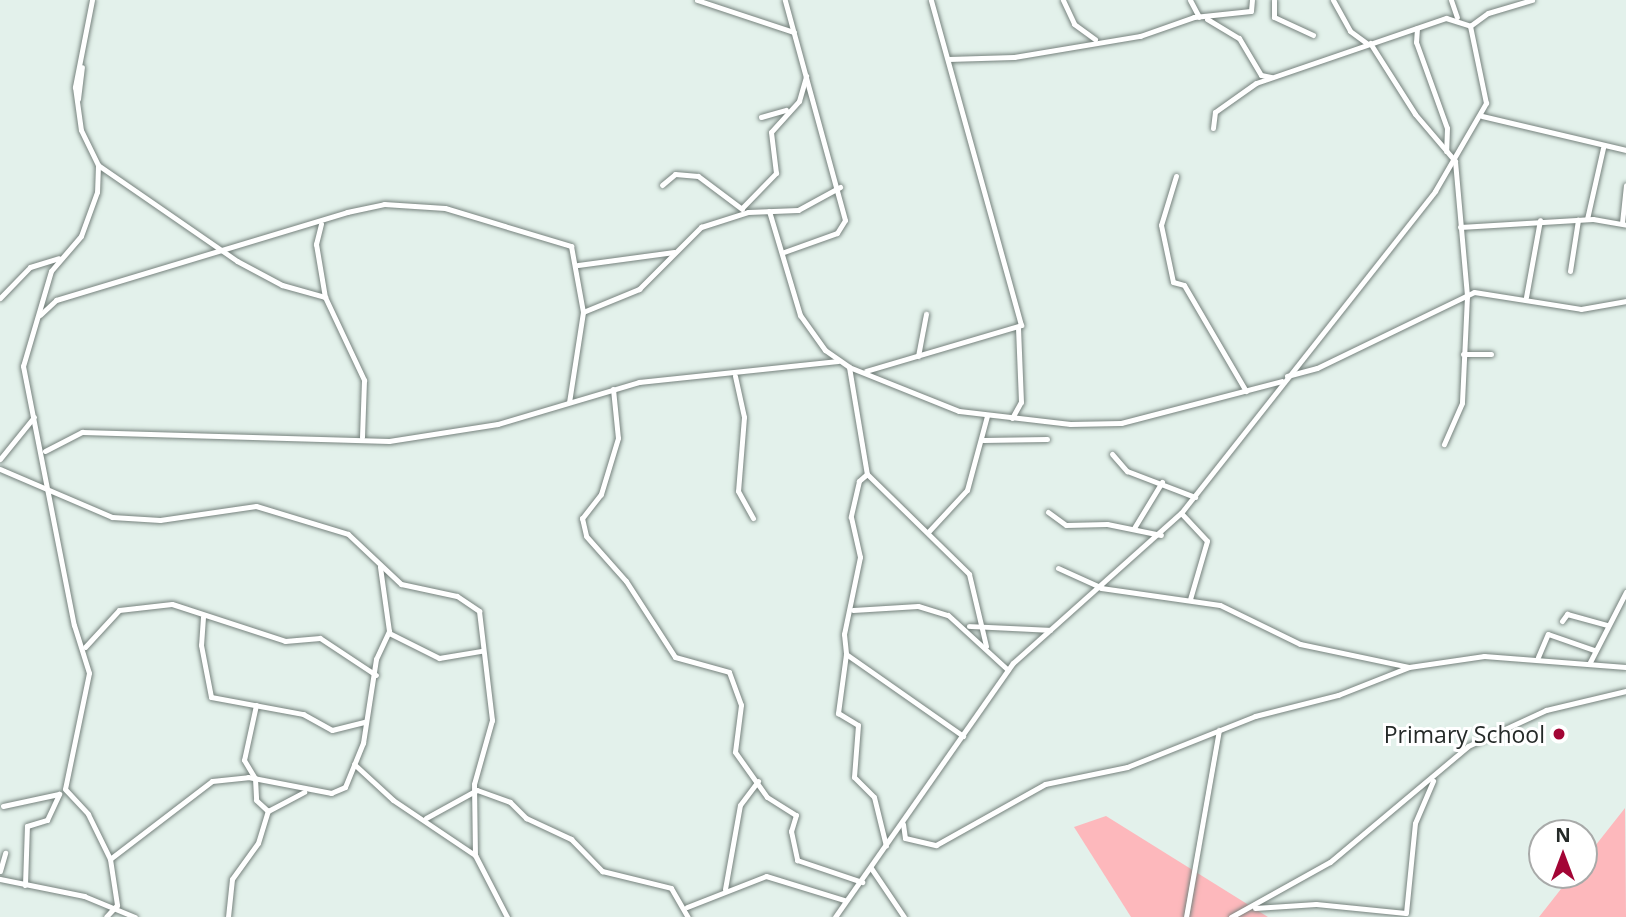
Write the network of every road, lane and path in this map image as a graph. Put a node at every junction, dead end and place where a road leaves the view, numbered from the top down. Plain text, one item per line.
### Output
1 (92, 0) edge
2 (697, 0) edge
3 (785, 0) edge
4 (930, 0) edge
5 (1063, 0) edge
6 (1190, 0) edge
7 (1251, 0) edge
8 (1274, 0) edge
9 (1333, 0) edge
10 (1451, 0) edge
11 (1532, 0) edge
12 (1457, 17) junction
13 (1202, 18) junction
14 (1471, 26) junction
15 (1417, 28) junction
16 (793, 32) junction
17 (1312, 35) dead end
18 (1098, 40) junction
19 (1369, 43) junction
20 (948, 59) junction
21 (806, 76) junction
22 (1271, 78) junction
23 (789, 109) junction
24 (761, 117) dead end
25 (1482, 117) junction
26 (1213, 128) dead end
27 (1603, 148) junction
28 (1626, 150) edge
29 (1446, 153) junction
30 (1455, 160) junction
31 (98, 165) junction
32 (1177, 176) dead end
33 (662, 185) dead end
34 (1626, 185) edge
35 (840, 187) junction
36 (745, 210) junction
37 (769, 211) junction
38 (1587, 219) junction
39 (1540, 220) junction
40 (1577, 220) junction
41 (321, 224) junction
42 (1624, 224) edge
43 (1460, 227) junction
44 (224, 252) junction
45 (674, 252) junction
46 (784, 252) junction
47 (62, 257) junction
48 (578, 265) junction
49 (1570, 271) dead end
50 (1467, 296) junction
51 (325, 297) junction
52 (1526, 297) junction
53 (0, 298) edge
54 (1626, 301) edge
55 (50, 303) junction
56 (40, 304) junction
57 (583, 312) junction
58 (926, 313) dead end
59 (40, 322) junction
60 (1018, 328) junction
61 (1463, 354) junction
62 (1491, 354) dead end
63 (918, 356) junction
64 (838, 361) junction
65 (849, 367) junction
66 (865, 372) junction
67 (735, 376) junction
68 (1285, 378) junction
69 (613, 389) junction
70 (1246, 391) junction
71 (569, 402) junction
72 (987, 416) junction
73 (34, 417) junction
74 (1012, 418) junction
75 (362, 437) junction
76 (1047, 439) dead end
77 (983, 440) junction
78 (1444, 444) dead end
79 (45, 451) junction
80 (1112, 453) dead end
81 (0, 459) edge
82 (0, 469) edge
83 (867, 474) junction
84 (1162, 482) junction
85 (47, 484) junction
86 (1195, 497) junction
87 (1048, 512) dead end
88 (1181, 513) junction
89 (753, 518) dead end
90 (1134, 528) junction
91 (929, 531) junction
92 (1161, 535) junction
93 (380, 567) junction
94 (1058, 568) dead end
95 (1102, 588) junction
96 (1626, 592) edge
97 (1190, 599) junction
98 (852, 610) junction
99 (203, 617) junction
100 (1562, 621) dead end
101 (967, 625) junction
102 (1607, 625) junction
103 (984, 629) junction
104 (1050, 630) junction
105 (389, 633) junction
106 (986, 646) junction
107 (85, 647) dead end
108 (1594, 650) junction
109 (481, 651) junction
110 (846, 654) junction
111 (1538, 657) junction
112 (1588, 664) junction
113 (1409, 667) junction
114 (1626, 667) edge
115 (1008, 670) junction
116 (376, 675) junction
117 (1626, 691) edge
118 (256, 705) junction
119 (365, 722) junction
120 (1219, 730) junction
121 (963, 736) junction
122 (354, 764) junction
123 (255, 778) junction
124 (1434, 778) junction
125 (758, 781) junction
126 (308, 790) junction
127 (62, 793) junction
128 (473, 793) junction
129 (3, 806) dead end
130 (268, 811) junction
131 (426, 817) junction
132 (903, 819) junction
133 (887, 846) junction
134 (5, 853) dead end
135 (475, 855) junction
136 (110, 859) junction
137 (871, 868) junction
138 (0, 871) edge
139 (0, 879) edge
140 (862, 882) junction
141 (25, 885) junction
142 (725, 889) junction
143 (844, 900) junction
144 (117, 905) junction
145 (687, 907) junction
146 (1254, 907) junction
147 (106, 917) edge
148 (135, 917) edge
149 (228, 917) edge
150 (507, 917) edge
151 (688, 917) edge
152 (835, 917) edge
153 (904, 917) edge
154 (1186, 917) edge
155 (1231, 917) edge

1 - 31 street
2 - 16 street
3 - 16 street
4 - 20 street
5 - 18 street
6 - 13 street
7 - 13 street
8 - 17 street
9 - 19 street
10 - 12 street
11 - 14 street
12 - 14 street
12 - 15 street
13 - 18 street
13 - 22 street
14 - 25 street
15 - 19 street
15 - 29 street
16 - 21 street
18 - 20 street
19 - 22 street
19 - 29 street
20 - 60 street
21 - 23 street
21 - 35 street
22 - 26 street
23 - 24 street
23 - 36 street
25 - 27 street
25 - 30 street
27 - 28 street
27 - 38 street
29 - 30 street
30 - 43 street
30 - 68 street
31 - 44 street
31 - 47 street
32 - 70 street
33 - 36 street
34 - 42 street
35 - 37 street
35 - 46 street
36 - 37 street
36 - 45 street
37 - 46 street
38 - 40 street
38 - 42 street
39 - 40 street
39 - 43 street
39 - 52 street
40 - 49 street
41 - 44 street
41 - 48 street
41 - 51 street
43 - 50 street
44 - 51 street
44 - 55 street
45 - 48 street
45 - 57 street
46 - 64 street
47 - 53 street
47 - 56 street
48 - 57 street
50 - 52 street
50 - 61 street
50 - 68 street
51 - 75 street
52 - 54 street
55 - 56 street
55 - 59 street
56 - 59 street
57 - 71 street
58 - 63 street
59 - 73 street
60 - 63 street
60 - 74 street
61 - 62 street
61 - 78 street
63 - 66 street
64 - 65 street
64 - 67 street
65 - 66 street
65 - 83 street
66 - 72 street
67 - 69 street
67 - 89 street
68 - 70 street
68 - 86 street
69 - 71 street
69 - 125 street
70 - 74 street
71 - 75 street
72 - 74 street
72 - 77 street
73 - 79 street
73 - 81 street
75 - 79 street
76 - 77 street
77 - 91 street
79 - 85 street
80 - 84 street
82 - 85 street
83 - 91 street
83 - 98 street
84 - 86 street
84 - 90 street
85 - 93 street
85 - 127 street
86 - 88 street
87 - 90 street
88 - 92 street
88 - 97 street
90 - 92 street
91 - 103 street
92 - 95 street
93 - 105 street
93 - 109 street
94 - 95 street
95 - 97 street
95 - 104 street
96 - 102 street
97 - 113 street
98 - 101 street
98 - 110 street
99 - 107 street
99 - 116 street
99 - 118 street
100 - 102 street
101 - 103 street
101 - 106 street
102 - 108 street
103 - 104 street
103 - 106 street
104 - 115 street
105 - 109 street
105 - 116 street
106 - 115 street
108 - 111 street
108 - 112 street
109 - 128 street
110 - 121 street
110 - 133 street
111 - 112 street
111 - 113 street
112 - 114 street
113 - 120 street
115 - 121 street
116 - 119 street
117 - 124 street
118 - 119 street
118 - 123 street
119 - 122 street
120 - 132 street
120 - 154 street
121 - 132 street
122 - 126 street
122 - 131 street
123 - 126 street
123 - 130 street
123 - 136 street
124 - 146 street
124 - 146 street
125 - 140 street
125 - 142 street
126 - 130 street
127 - 129 street
127 - 136 street
127 - 141 street
128 - 131 street
128 - 135 street
128 - 145 street
130 - 149 street
131 - 135 street
132 - 133 street
133 - 137 street
134 - 138 street
135 - 150 street
136 - 144 street
137 - 140 street
137 - 153 street
139 - 141 street
140 - 143 street
141 - 144 street
142 - 143 street
142 - 145 street
143 - 152 street
144 - 147 street
144 - 148 street
145 - 151 street
146 - 155 street

